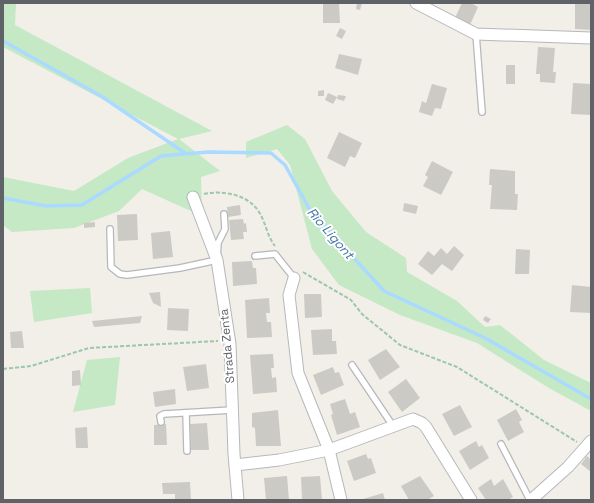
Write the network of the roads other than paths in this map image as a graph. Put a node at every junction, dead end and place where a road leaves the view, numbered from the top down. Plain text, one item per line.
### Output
1 (416, 3) edge
2 (476, 34) junction
3 (591, 38) edge
4 (482, 112) dead end
5 (193, 197) road end
6 (224, 214) dead end
7 (110, 229) dead end
8 (255, 256) dead end
9 (218, 260) junction
10 (297, 274) joint
11 (352, 365) dead end
12 (232, 410) junction
13 (186, 413) junction
14 (161, 422) dead end
15 (393, 426) junction
16 (500, 444) dead end
17 (588, 444) edge
18 (329, 450) junction
19 (187, 451) dead end
20 (235, 465) junction
21 (238, 500) edge
22 (341, 500) edge
23 (471, 500) edge
24 (531, 500) edge

1 - 2 street
2 - 3 street
2 - 4 lane
5 - 9 street, Strada Zenta
6 - 9 lane
7 - 9 lane
8 - 10 lane
9 - 12 street, Strada Zenta
10 - 18 street
11 - 15 lane
12 - 13 lane
12 - 20 street, Strada Zenta
13 - 14 lane
13 - 19 lane
15 - 18 street
15 - 23 street
16 - 24 lane
17 - 24 street
18 - 20 street
18 - 22 street
20 - 21 street, Strada Zenta

